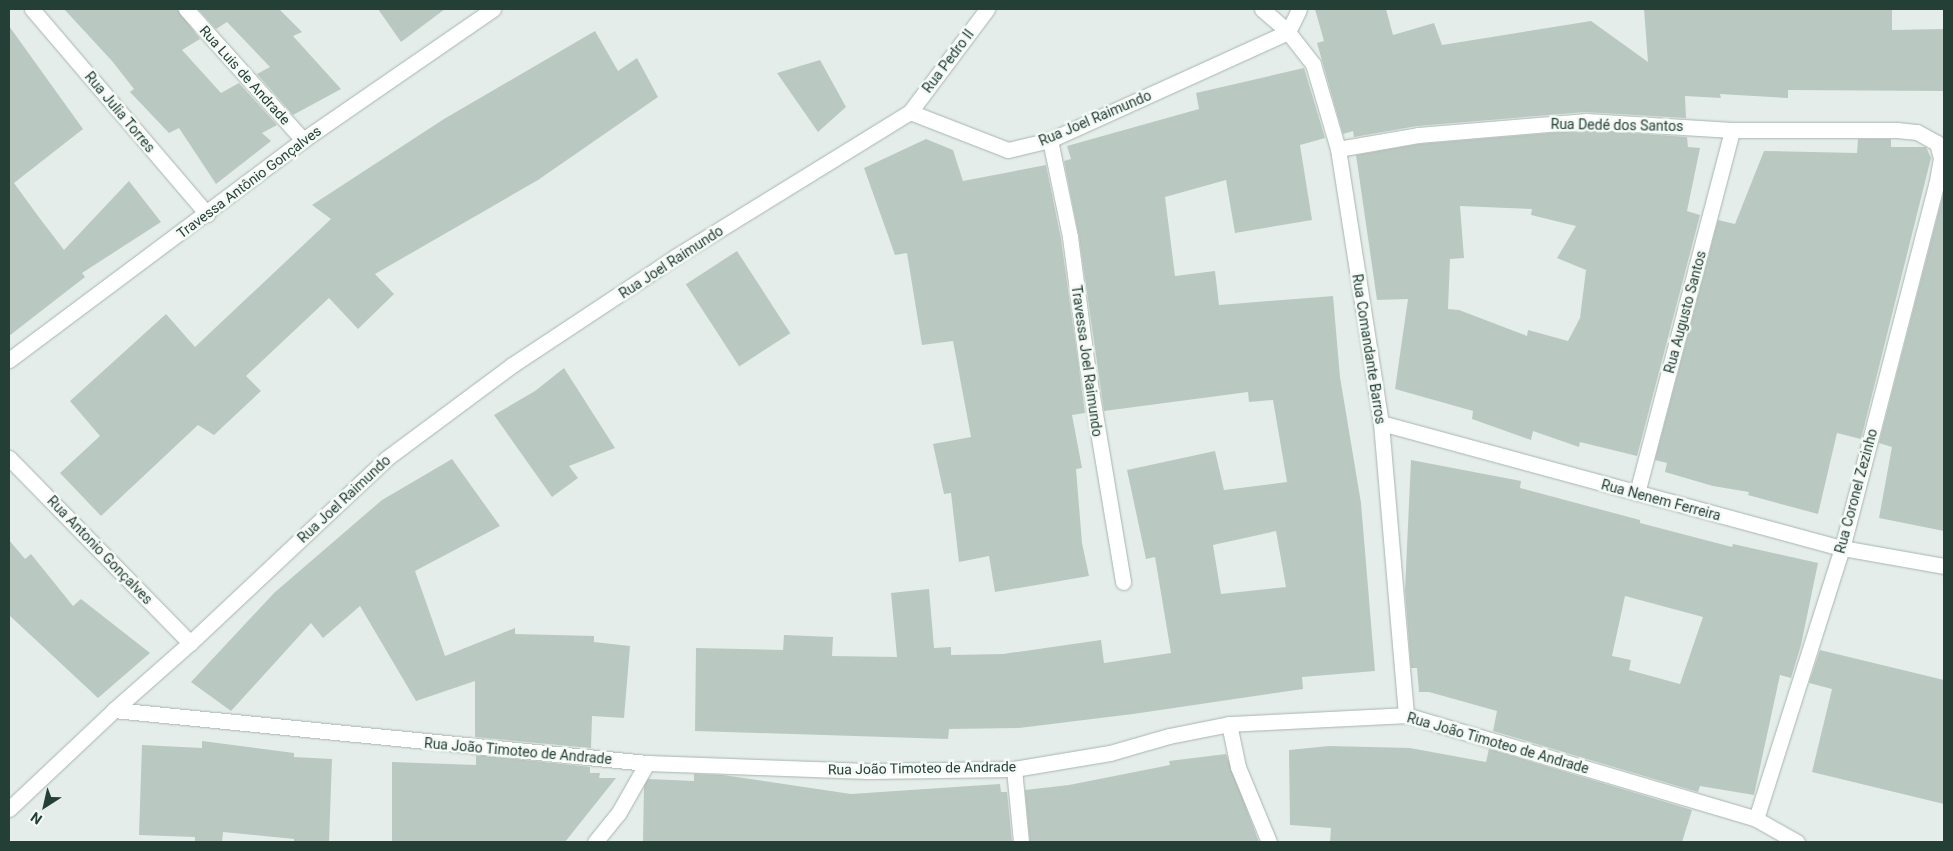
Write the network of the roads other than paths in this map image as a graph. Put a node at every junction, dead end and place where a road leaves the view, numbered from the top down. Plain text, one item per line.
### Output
1 (32, 9) edge
2 (186, 9) edge
3 (1262, 9) edge
4 (1299, 9) edge
5 (985, 10) edge
6 (486, 11) edge
7 (1288, 32) junction
8 (910, 112) junction
9 (1732, 130) junction
10 (303, 140) junction
11 (1050, 140) junction
12 (1338, 149) junction
13 (1941, 158) joint
14 (207, 214) junction
15 (9, 359) edge
16 (1381, 423) junction
17 (9, 458) edge
18 (1637, 494) junction
19 (1842, 548) junction
20 (1944, 566) edge
21 (1123, 582) dead end
22 (190, 643) junction
23 (114, 710) junction
24 (1406, 715) junction
25 (1229, 724) junction
26 (648, 763) junction
27 (1014, 769) junction
28 (9, 809) edge
29 (1756, 818) junction
30 (595, 842) edge
31 (1020, 842) edge
32 (1269, 842) edge
33 (1797, 842) edge

1 - 14 street, Rua Julia Torres
2 - 10 street, Rua Luis de Andrade
3 - 7 street, Rua Comandante Barros
4 - 7 street
5 - 8 street, Rua Pedro II
6 - 10 street, Travessa Antônio Gonçalves
7 - 11 street, Rua Joel Raimundo
7 - 12 street, Rua Comandante Barros
8 - 11 street, Rua Joel Raimundo
8 - 22 street, Rua Joel Raimundo
9 - 12 street, Rua Dedé dos Santos
9 - 13 street, Rua Dedé dos Santos
9 - 18 street, Rua Augusto Santos
10 - 14 street, Travessa Antônio Gonçalves
11 - 21 street, Travessa Joel Raimundo
12 - 16 street, Rua Comandante Barros
13 - 19 street, Rua Coronel Zezinho
14 - 15 street, Travessa Antônio Gonçalves
16 - 18 street, Rua Nenem Ferreira
16 - 24 street, Rua Comandante Barros
17 - 22 street, Rua Antonio Gonçalves
18 - 19 street, Rua Nenem Ferreira
19 - 20 street, Rua Nenem Ferreira
19 - 29 street, Rua Coronel Zezinho
22 - 23 street, Rua Joel Raimundo
23 - 26 street, Rua João Timoteo de Andrade
23 - 28 street, Rua Joel Raimundo
24 - 25 street, Rua João Timoteo de Andrade
24 - 29 street, Rua João Timoteo de Andrade
25 - 27 street, Rua João Timoteo de Andrade
25 - 32 street
26 - 27 street, Rua João Timoteo de Andrade
26 - 30 street
27 - 31 street
29 - 33 street, Rua João Timoteo de Andrade

